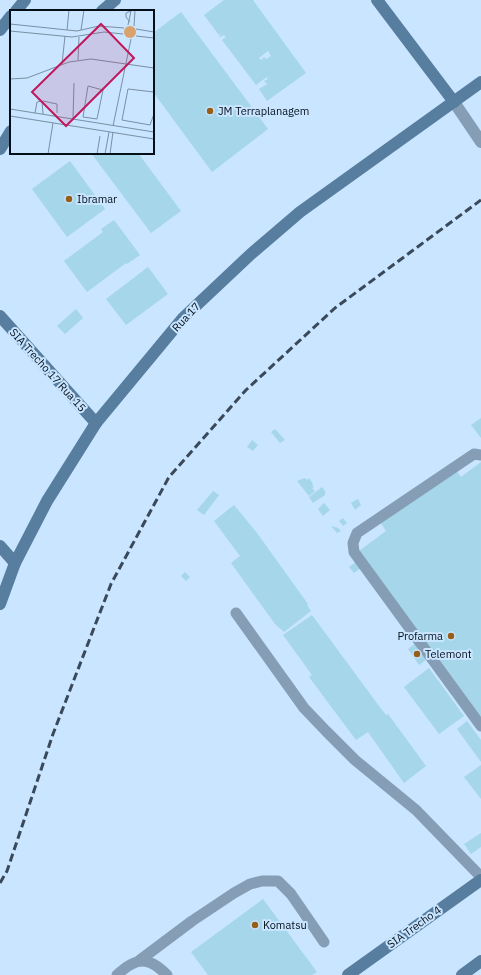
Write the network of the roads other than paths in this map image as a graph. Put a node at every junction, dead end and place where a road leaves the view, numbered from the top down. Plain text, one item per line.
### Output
1 (25, 0) edge
2 (115, 0) edge
3 (377, 0) edge
4 (17, 10) edge
5 (103, 10) edge
6 (10, 17) edge
7 (0, 30) edge
8 (481, 82) edge
9 (454, 102) junction
10 (10, 133) edge
11 (481, 142) edge
12 (0, 149) edge
13 (0, 316) edge
14 (96, 424) junction
15 (481, 455) edge
16 (0, 546) edge
17 (15, 563) junction
18 (0, 604) edge
19 (236, 613) dead end
20 (481, 726) edge
21 (481, 878) edge
22 (324, 942) dead end
23 (140, 960) junction
24 (481, 961) edge
25 (117, 975) edge
26 (167, 975) edge
27 (348, 975) edge
28 (462, 975) edge

1 - 4 street
2 - 5 street
3 - 9 street
6 - 7 street
8 - 9 street, Rua 17
9 - 11 street
9 - 14 street, Rua 17
10 - 12 street
13 - 14 street, SIA Trecho 17 Rua 15
14 - 17 street, Rua 17
15 - 20 lane
16 - 17 street
17 - 18 street, Rua 17
19 - 21 lane
21 - 27 street, SIA Trecho 4
22 - 23 lane
23 - 25 lane
23 - 26 lane
24 - 28 street

